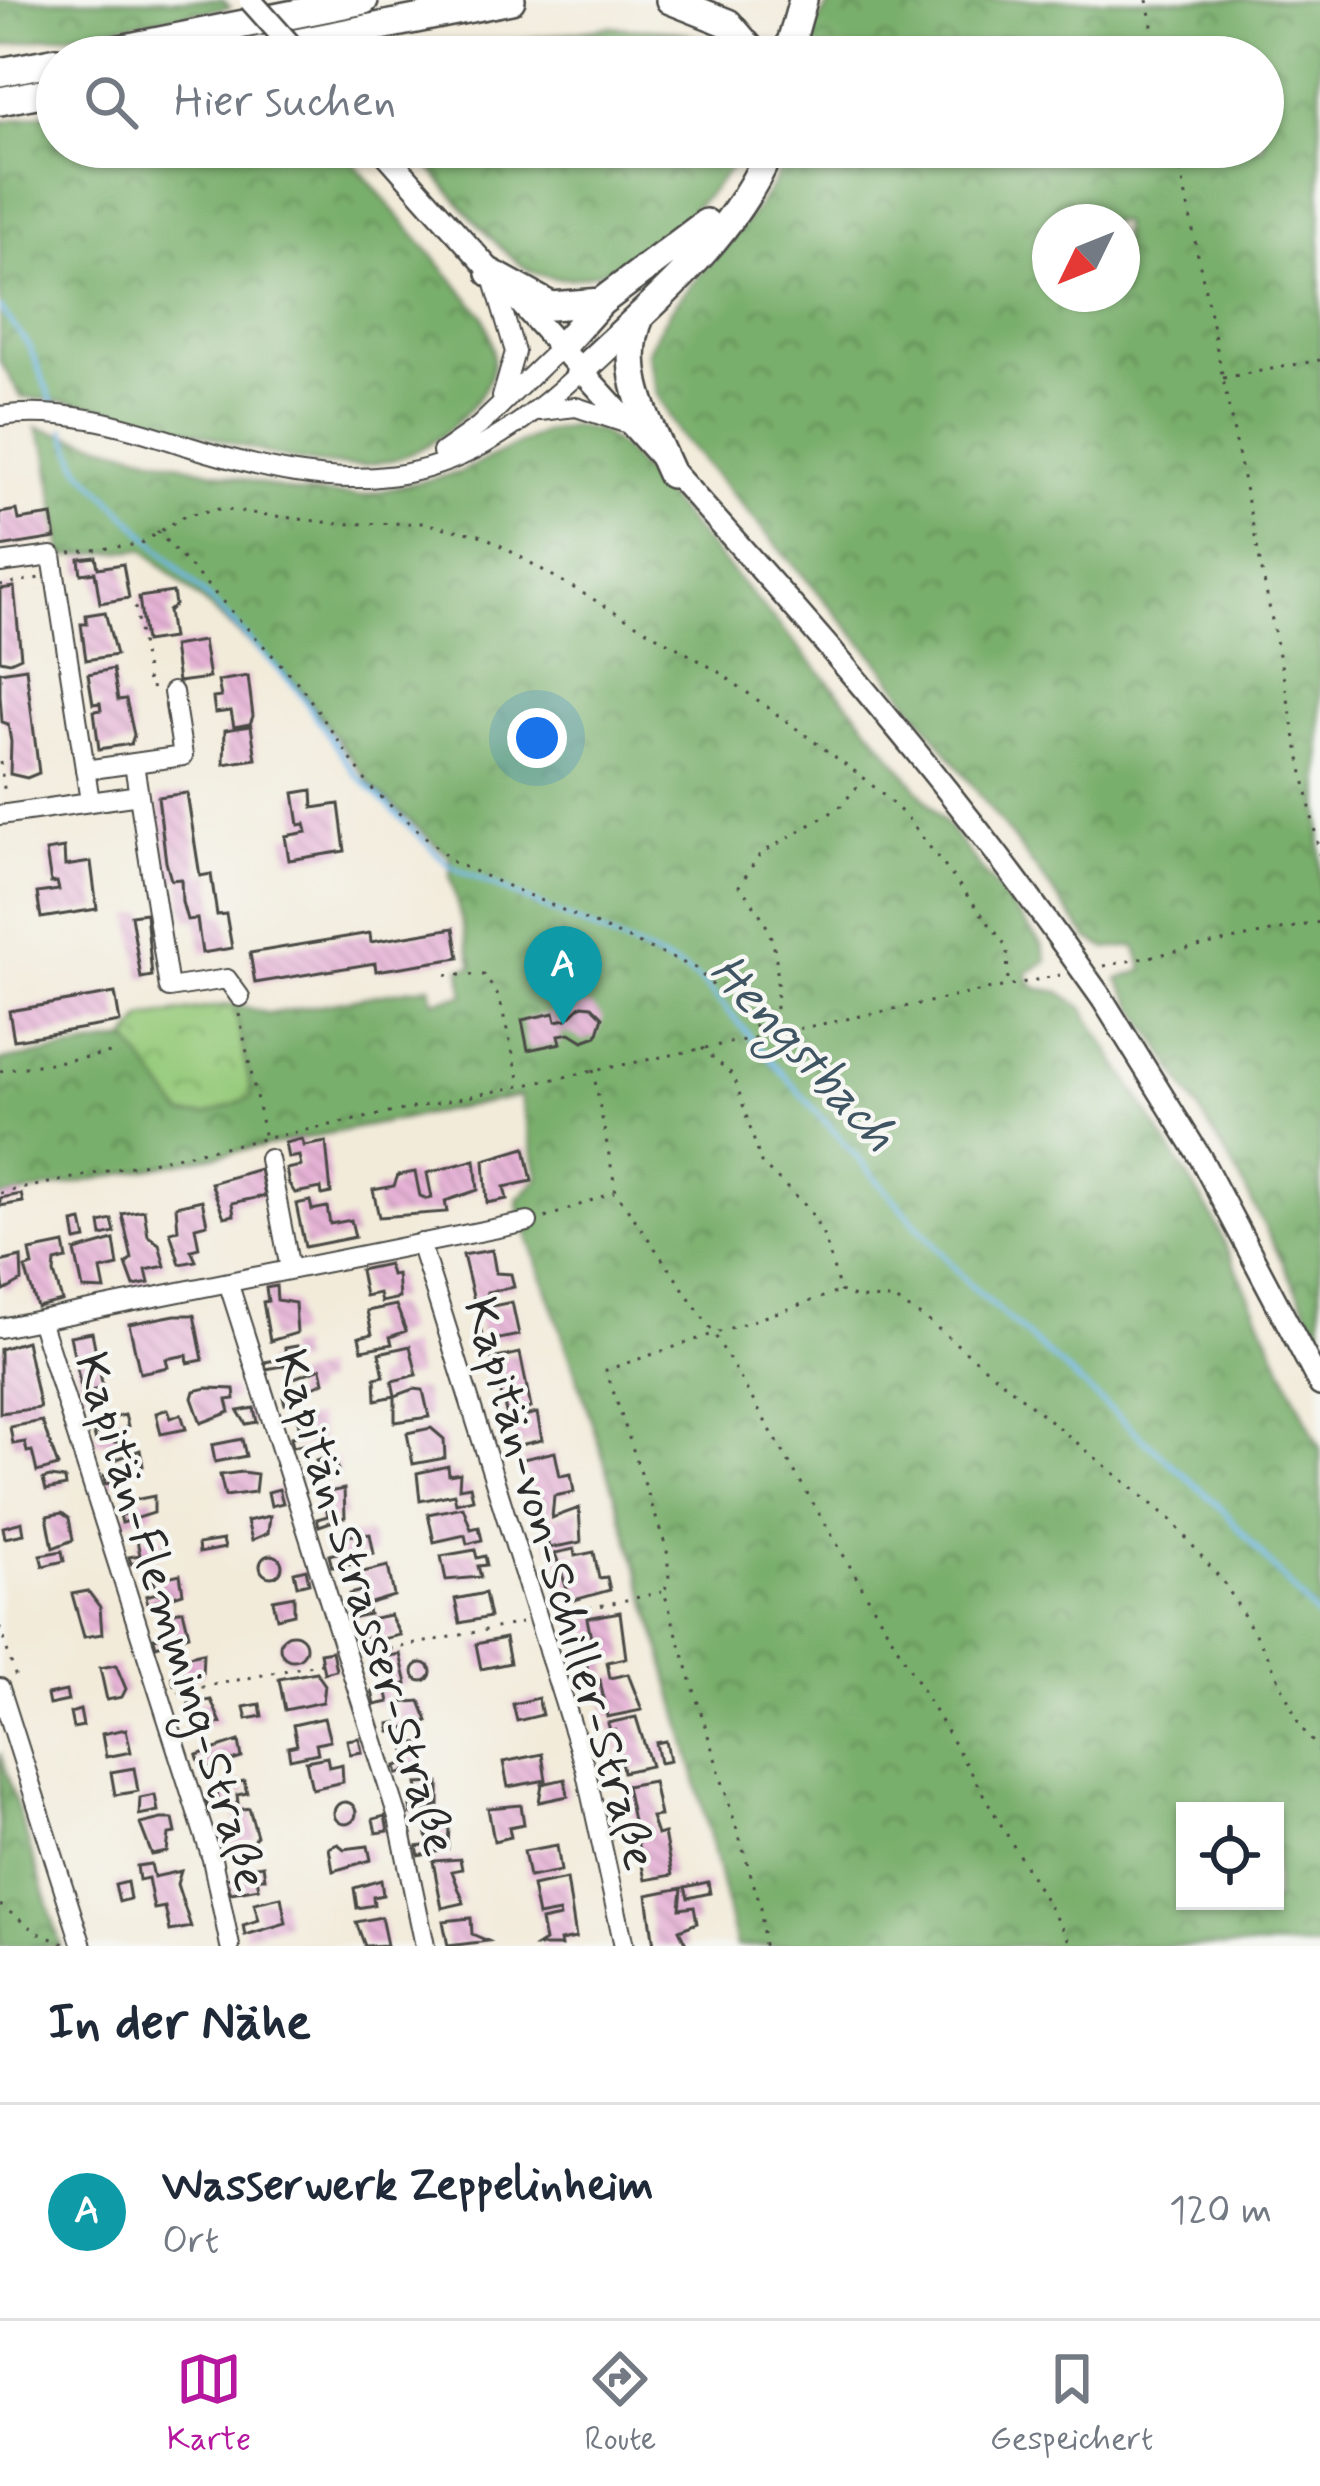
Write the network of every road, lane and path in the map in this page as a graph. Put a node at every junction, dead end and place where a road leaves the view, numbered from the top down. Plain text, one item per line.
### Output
1 (250, 0) edge
2 (364, 0) edge
3 (511, 0) edge
4 (670, 0) edge
5 (803, 0) edge
6 (1147, 0) edge
7 (185, 36) edge
8 (282, 36) edge
9 (331, 36) edge
10 (739, 36) edge
11 (793, 36) edge
12 (1154, 36) edge
13 (36, 66) edge
14 (0, 72) edge
15 (36, 94) edge
16 (0, 101) edge
17 (399, 168) edge
18 (747, 168) edge
19 (759, 168) edge
20 (1180, 168) edge
21 (491, 272) junction
22 (601, 302) junction
23 (643, 312) junction
24 (559, 349) junction
25 (1320, 359) edge
26 (580, 371) junction
27 (1221, 379) junction
28 (498, 407) junction
29 (530, 414) junction
30 (0, 416) edge
31 (626, 423) junction
32 (400, 473) junction
33 (671, 474) junction
34 (156, 531) junction
35 (0, 563) edge
36 (53, 566) junction
37 (0, 585) edge
38 (134, 607) dead end
39 (173, 692) joint
40 (0, 762) edge
41 (134, 764) junction
42 (85, 770) junction
43 (864, 778) junction
44 (139, 795) junction
45 (90, 801) junction
46 (4, 814) edge
47 (1320, 857) edge
48 (1320, 922) edge
49 (1097, 967) dead end
50 (1061, 974) dead end
51 (446, 975) dead end
52 (1008, 985) junction
53 (240, 997) joint
54 (774, 1033) junction
55 (762, 1035) junction
56 (701, 1048) junction
57 (118, 1052) dead end
58 (593, 1070) junction
59 (0, 1071) edge
60 (521, 1084) junction
61 (267, 1149) junction
62 (616, 1192) junction
63 (0, 1193) edge
64 (528, 1222) joint
65 (420, 1243) junction
66 (290, 1269) junction
67 (228, 1282) junction
68 (840, 1291) junction
69 (40, 1320) junction
70 (0, 1328) edge
71 (713, 1332) junction
72 (1320, 1384) edge
73 (664, 1592) junction
74 (538, 1619) junction
75 (347, 1657) junction
76 (0, 1688) edge
77 (159, 1695) junction
78 (1320, 1751) edge
79 (0, 1905) edge
80 (81, 1943) edge
81 (230, 1946) edge
82 (425, 1946) edge
83 (624, 1946) edge
84 (764, 1946) edge
85 (1072, 1946) edge

1 - 8 main road, bridge
2 - 7 highway
3 - 9 highway
4 - 10 highway
5 - 11 highway
6 - 12 path
13 - 14 highway
15 - 16 highway
17 - 21 main road
18 - 22 highway
19 - 23 highway
20 - 27 path
21 - 22 highway
21 - 24 main road
21 - 28 street
22 - 24 highway
23 - 26 highway
23 - 33 highway
24 - 26 main road
24 - 28 street
25 - 27 path
26 - 29 street
26 - 31 main road
27 - 47 path
28 - 32 street
29 - 31 street
29 - 32 street
30 - 32 street
31 - 33 main road
33 - 72 main road, bridge
34 - 36 path
34 - 43 path
34 - 55 path
35 - 36 street
36 - 37 path
36 - 42 street
38 - 39 path
39 - 41 street
40 - 46 path
41 - 42 street
41 - 44 street
42 - 45 street
43 - 52 path
43 - 54 path
44 - 45 street
44 - 53 street
45 - 46 street
48 - 49 path
50 - 52 path
51 - 60 path
52 - 54 path
53 - 61 path
54 - 55 path
55 - 56 path
56 - 58 path
56 - 68 path
57 - 59 path
58 - 60 path
58 - 62 path
60 - 61 path
61 - 63 path
61 - 66 street
62 - 64 path
62 - 71 path
64 - 65 street
65 - 66 street
65 - 74 street, Kapitän-von-Schiller-Straße
66 - 67 street
67 - 69 street
67 - 75 street, Kapitän-Strasser-Straße
68 - 71 path
68 - 78 path
69 - 70 street
69 - 77 street, Kapitän-Flemming-Straße
71 - 73 path
71 - 85 path
73 - 74 path
73 - 84 path
74 - 75 path
74 - 83 street, Kapitän-von-Schiller-Straße
75 - 77 path
75 - 82 street, Kapitän-Strasser-Straße
76 - 80 street
77 - 81 street, Kapitän-Flemming-Straße
79 - 80 path

